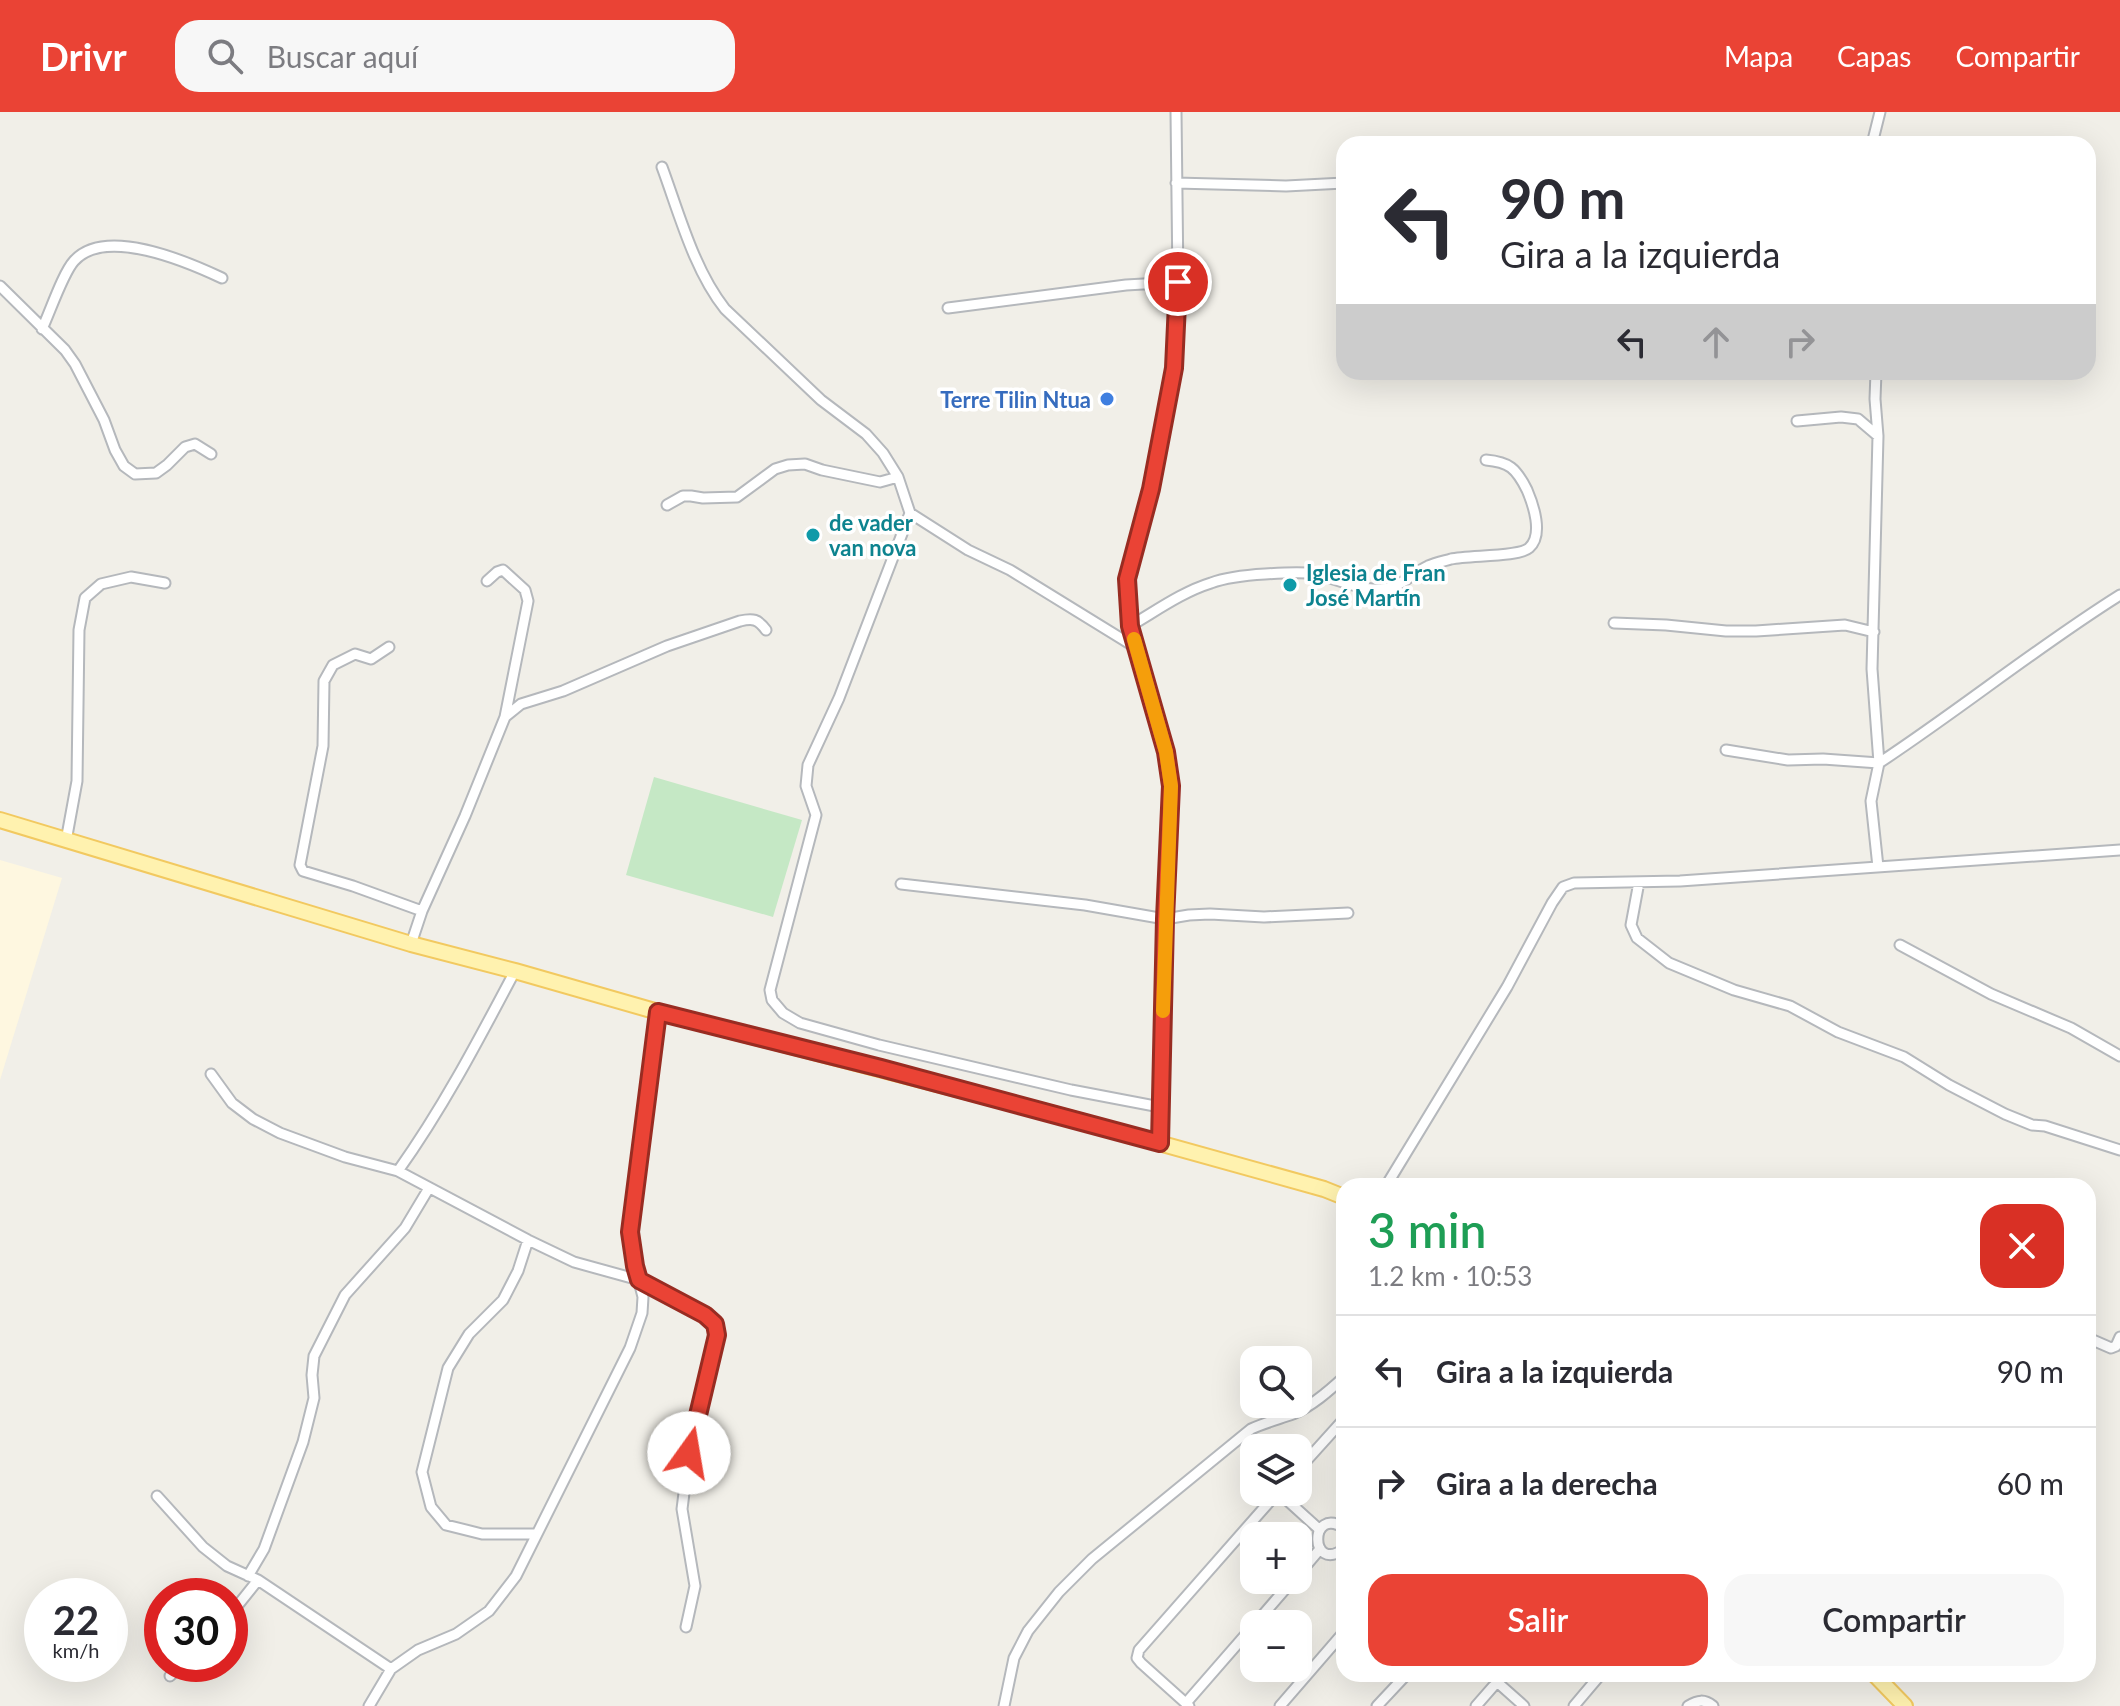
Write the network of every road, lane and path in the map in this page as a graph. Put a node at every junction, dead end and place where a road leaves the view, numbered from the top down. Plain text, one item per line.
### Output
1 (1176, 112) edge
2 (1880, 112) edge
3 (1874, 136) edge
4 (662, 167) dead end
5 (1176, 183) junction
6 (1336, 183) edge
7 (222, 278) dead end
8 (1178, 282) junction
9 (0, 286) edge
10 (948, 308) dead end
11 (42, 329) junction
12 (1876, 380) edge
13 (1797, 421) dead end
14 (1878, 436) junction
15 (211, 454) dead end
16 (1486, 460) dead end
17 (898, 477) junction
18 (667, 505) dead end
19 (910, 513) junction
20 (487, 581) dead end
21 (165, 583) dead end
22 (2120, 595) edge
23 (1614, 623) dead end
24 (1130, 626) junction
25 (766, 630) dead end
26 (1874, 632) junction
27 (389, 647) dead end
28 (1135, 647) junction
29 (505, 717) junction
30 (1726, 750) dead end
31 (1879, 763) junction
32 (0, 820) edge
33 (66, 841) junction
34 (2120, 850) edge
35 (1878, 867) junction
36 (1639, 882) junction
37 (901, 884) dead end
38 (422, 911) junction
39 (1348, 913) dead end
40 (1165, 919) junction
41 (411, 944) junction
42 (1900, 945) dead end
43 (515, 971) junction
44 (658, 1012) junction
45 (2120, 1056) edge
46 (211, 1074) dead end
47 (1160, 1107) junction
48 (1160, 1143) junction
49 (2120, 1150) edge
50 (398, 1171) junction
51 (1391, 1178) edge
52 (429, 1188) junction
53 (1336, 1194) edge
54 (528, 1240) junction
55 (639, 1280) junction
56 (2120, 1337) edge
57 (2096, 1341) edge
58 (1336, 1384) edge
59 (1336, 1428) edge
60 (1312, 1454) edge
61 (157, 1496) dead end
62 (1266, 1506) edge
63 (1293, 1506) edge
64 (1336, 1525) edge
65 (1320, 1530) junction
66 (537, 1534) junction
67 (1320, 1549) junction
68 (1336, 1553) edge
69 (1312, 1558) edge
70 (253, 1578) junction
71 (248, 1586) edge
72 (1281, 1594) edge
73 (1266, 1610) edge
74 (686, 1627) dead end
75 (1240, 1641) edge
76 (1336, 1641) edge
77 (391, 1669) junction
78 (1400, 1682) edge
79 (1497, 1682) edge
80 (1504, 1682) edge
81 (1594, 1682) edge
82 (1882, 1682) edge
83 (1187, 1705) edge
84 (369, 1706) edge
85 (1004, 1706) edge
86 (1280, 1706) edge
87 (1377, 1706) edge
88 (1476, 1706) edge
89 (1524, 1706) edge
90 (1574, 1706) edge
91 (1688, 1706) edge
92 (1713, 1706) edge
93 (1905, 1706) edge

1 - 5 street
2 - 3 street
4 - 17 street
5 - 6 street
5 - 8 street
7 - 11 street
8 - 10 street
8 - 24 street
9 - 11 street
11 - 15 street
12 - 14 street
13 - 14 street
14 - 26 street
16 - 24 street
17 - 18 street
17 - 19 street
19 - 28 street
19 - 47 street
20 - 29 street
21 - 33 street
22 - 31 street
23 - 26 street
24 - 28 street
25 - 29 street
26 - 31 street
27 - 38 street
28 - 40 street
29 - 38 street
30 - 31 street
31 - 35 street
32 - 33 main road
33 - 41 main road
34 - 35 street
35 - 36 street
36 - 49 street
36 - 51 street
37 - 40 street
38 - 41 street
39 - 40 street
40 - 47 street
41 - 43 main road
42 - 45 street
43 - 44 main road
43 - 50 street
44 - 48 main road
44 - 55 street
46 - 50 street
47 - 48 street
48 - 53 main road
50 - 52 street
52 - 54 street
52 - 70 street
54 - 55 street
54 - 66 street
55 - 66 street
55 - 74 street
56 - 57 street
58 - 85 street
59 - 60 street
61 - 70 street
62 - 83 street
63 - 65 street
64 - 65 street
65 - 67 street
66 - 77 street
67 - 68 street
67 - 69 street
70 - 71 street
70 - 77 street
72 - 73 street
75 - 83 street
76 - 86 street
77 - 84 street
78 - 87 street
79 - 88 street
80 - 89 street
81 - 90 street
82 - 93 main road
91 - 92 street

